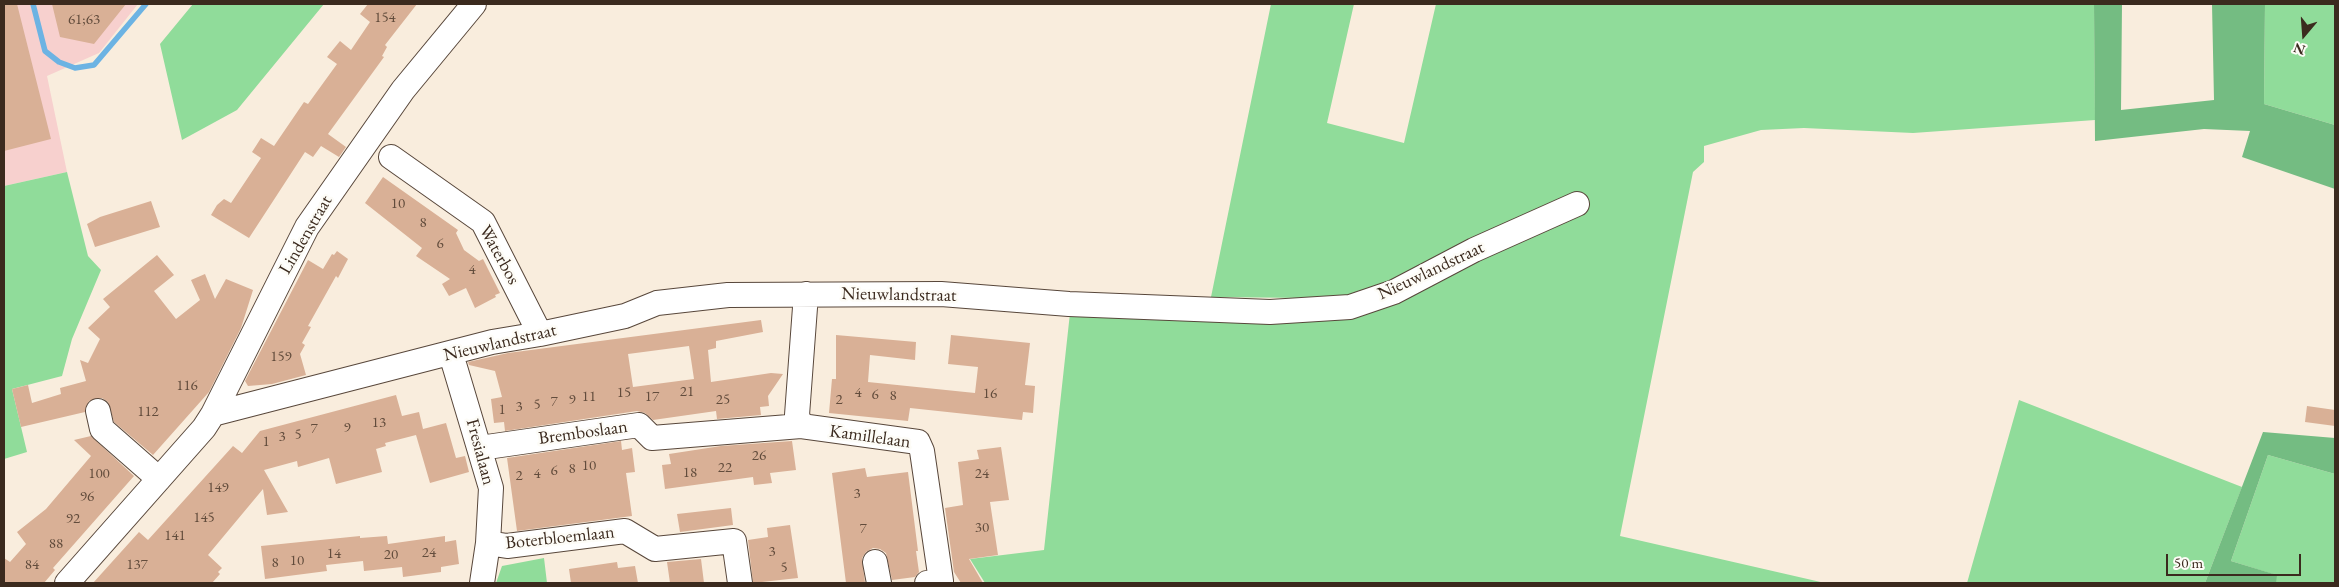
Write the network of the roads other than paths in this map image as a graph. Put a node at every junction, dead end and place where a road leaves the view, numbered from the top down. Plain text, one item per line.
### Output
1 (474, 4) edge
2 (391, 157) dead end
3 (1577, 204) dead end
4 (806, 294) junction
5 (540, 334) junction
6 (451, 354) junction
7 (98, 411) dead end
8 (213, 414) junction
9 (801, 426) junction
10 (480, 448) junction
11 (159, 479) junction
12 (488, 543) junction
13 (66, 583) edge
14 (482, 583) edge
15 (740, 583) edge
16 (926, 583) edge

1 - 8 street, Lindenstraat
2 - 5 street, Waterbos
3 - 4 street, Nieuwlandstraat
4 - 5 street, Nieuwlandstraat
4 - 9 street
5 - 6 street, Nieuwlandstraat
6 - 8 street, Nieuwlandstraat
6 - 10 street, Fresialaan
7 - 11 street
8 - 11 street, Lindenstraat
9 - 10 street, Bremboslaan
9 - 16 street, Kamillelaan
10 - 12 street, Fresialaan
11 - 13 street, Lindenstraat
12 - 14 street, Fresialaan
12 - 15 street, Boterbloemlaan

